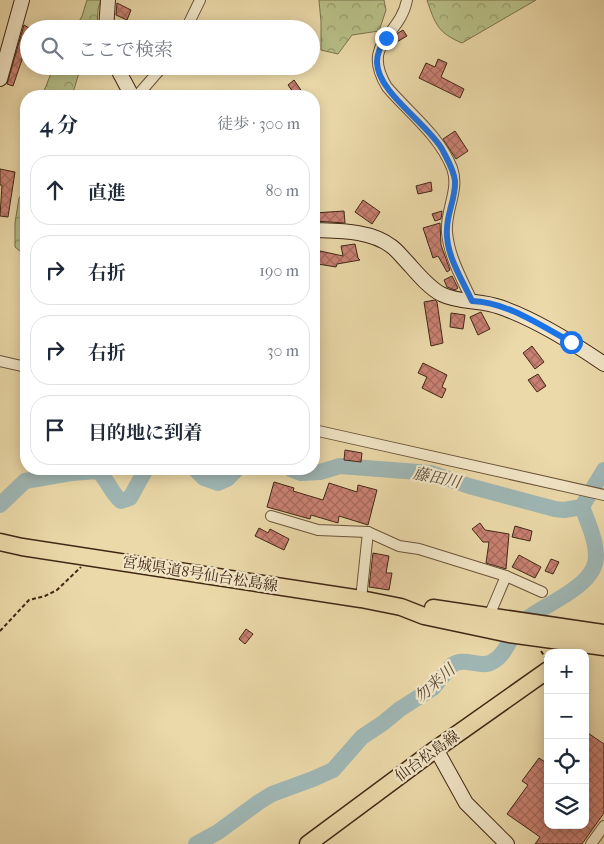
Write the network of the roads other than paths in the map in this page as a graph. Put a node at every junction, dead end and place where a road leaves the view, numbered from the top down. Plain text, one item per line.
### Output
1 (22, 0) edge
2 (108, 0) edge
3 (200, 0) edge
4 (407, 0) edge
5 (107, 20) edge
6 (190, 20) edge
7 (121, 75) edge
8 (155, 75) edge
9 (0, 79) edge
10 (129, 90) edge
11 (142, 90) edge
12 (320, 231) edge
13 (472, 301) junction
14 (0, 361) edge
15 (604, 364) edge
16 (20, 366) edge
17 (320, 431) edge
18 (604, 495) edge
19 (271, 516) dead end
20 (368, 532) junction
21 (0, 542) edge
22 (506, 576) junction
23 (542, 592) dead end
24 (361, 599) junction
25 (401, 607) junction
26 (489, 616) junction
27 (603, 635) edge
28 (578, 648) edge
29 (544, 673) edge
30 (436, 749) junction
31 (602, 832) edge
32 (308, 844) edge
33 (506, 844) edge
34 (591, 844) edge

1 - 9 street
2 - 5 street
3 - 6 street
4 - 13 street
7 - 10 street
8 - 11 street
12 - 13 street
13 - 15 street
14 - 16 street
17 - 18 street
19 - 20 street
20 - 22 street
20 - 24 street
21 - 24 main road, 宮城県道8号仙台松島線
22 - 23 street
22 - 26 street
24 - 25 main road, 宮城県道8号仙台松島線
25 - 26 main road, 宮城県道8号仙台松島線
25 - 28 main road, 宮城県道8号仙台松島線
26 - 27 main road, 宮城県道8号仙台松島線
27 - 28 main road
29 - 30 main road, 仙台松島線
30 - 32 main road, 仙台松島線
30 - 33 street
31 - 34 street

